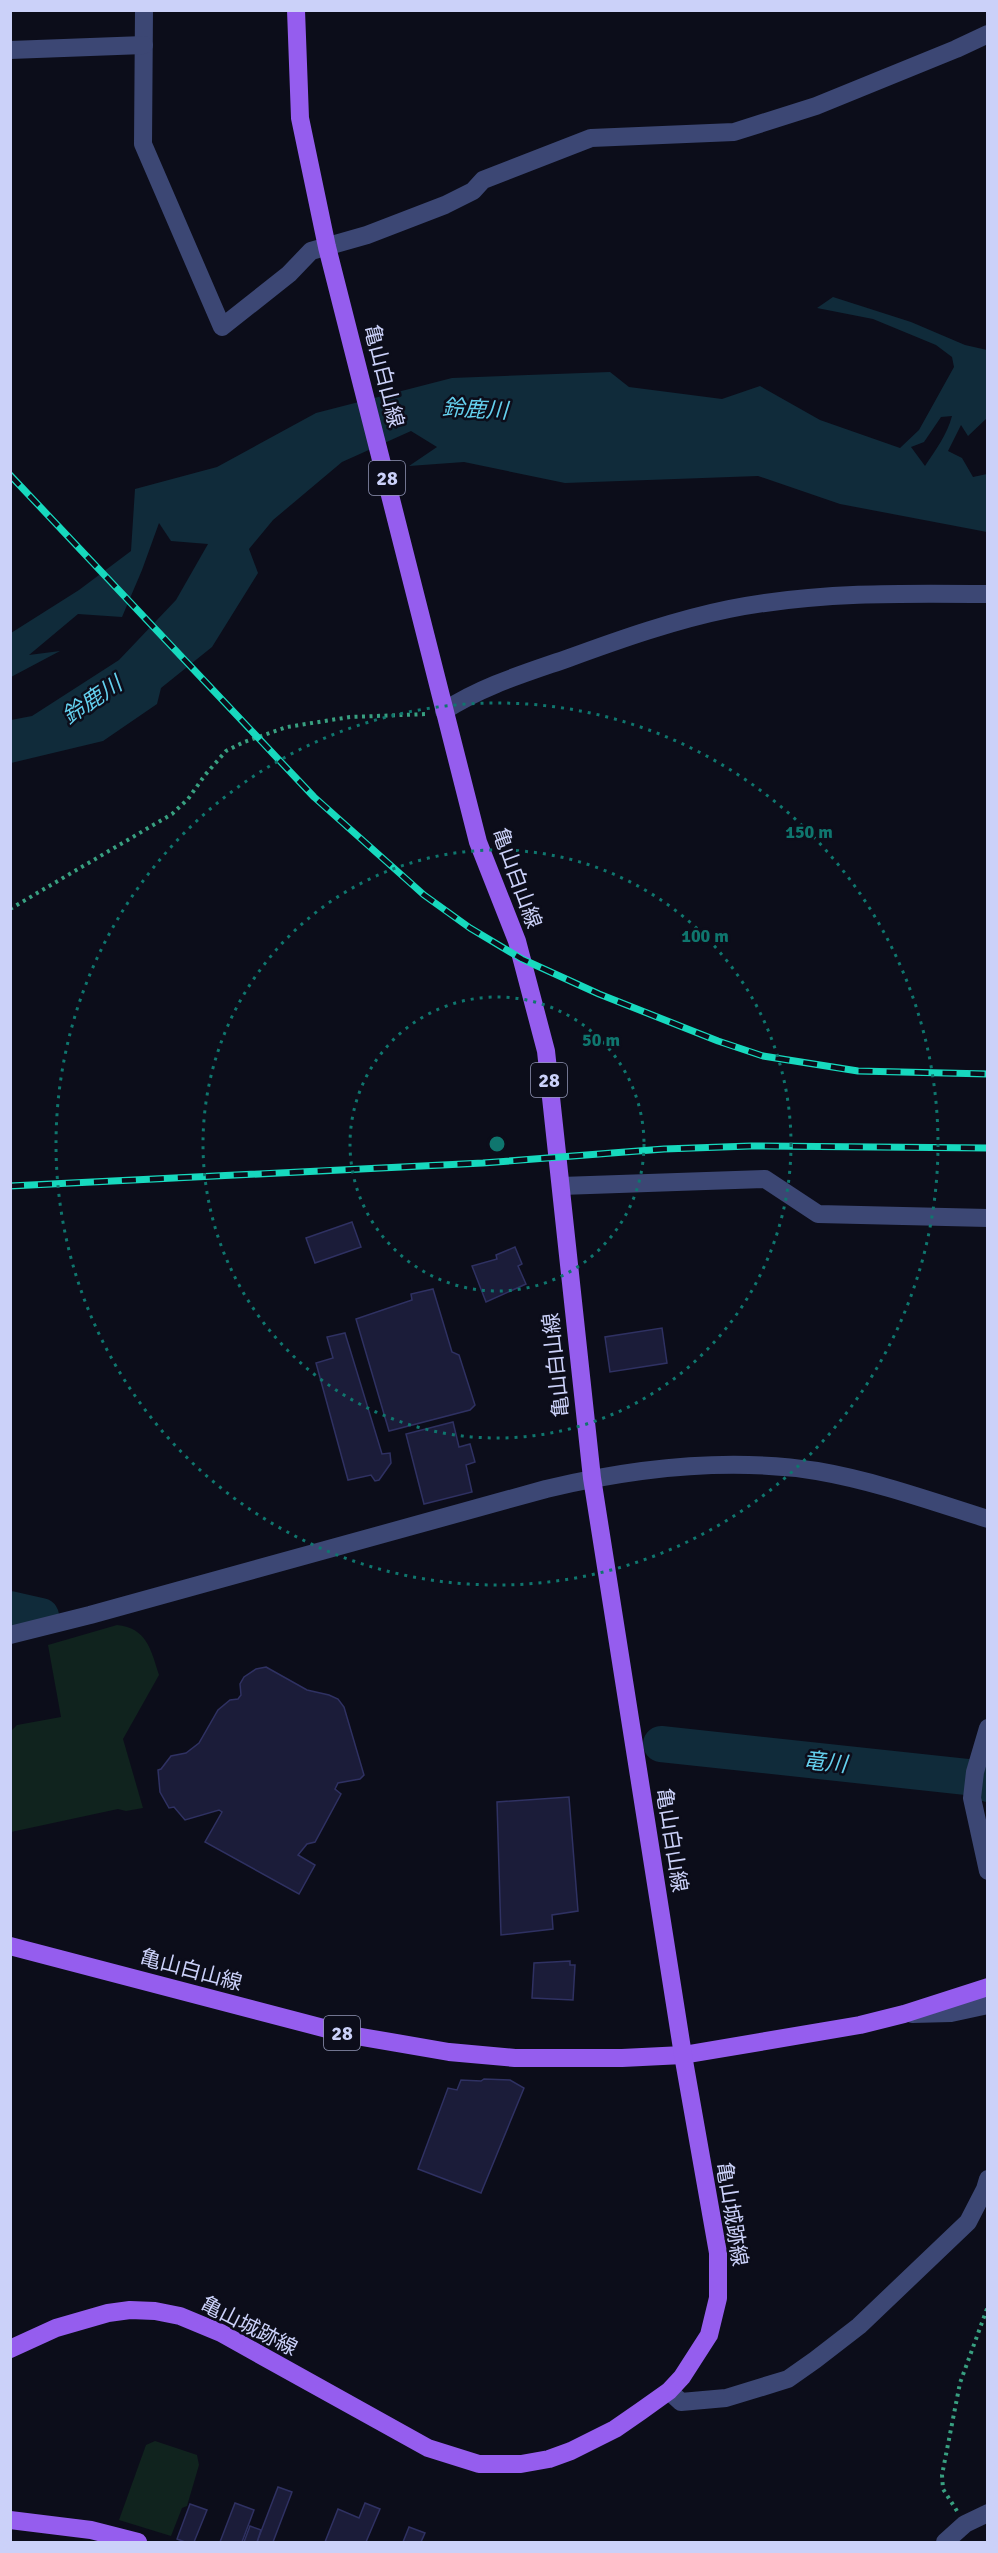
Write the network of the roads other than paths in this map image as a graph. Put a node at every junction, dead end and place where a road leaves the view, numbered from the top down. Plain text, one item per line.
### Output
1 (144, 10) edge
2 (296, 10) edge
3 (987, 34) edge
4 (144, 45) junction
5 (10, 50) edge
6 (330, 254) junction
7 (987, 594) edge
8 (442, 704) junction
9 (561, 1186) junction
10 (987, 1218) edge
11 (592, 1478) junction
12 (987, 1519) edge
13 (10, 1635) edge
14 (987, 1728) edge
15 (987, 1871) edge
16 (10, 1946) edge
17 (987, 1987) edge
18 (987, 2005) edge
19 (904, 2014) junction
20 (683, 2055) junction
21 (987, 2179) edge
22 (10, 2349) edge
23 (669, 2391) junction
24 (987, 2513) edge
25 (10, 2520) edge
26 (136, 2542) edge
27 (945, 2542) edge

1 - 4 street
2 - 6 main road, 亀山白山線 / 28
3 - 6 street
4 - 5 street
4 - 6 street
6 - 8 main road, 亀山白山線 / 28
7 - 8 street
8 - 9 main road, 亀山白山線 / 28
9 - 10 street
9 - 11 main road, 亀山白山線 / 28
11 - 12 street
11 - 13 street
11 - 20 main road, 亀山白山線 / 28
14 - 15 street
16 - 20 main road, 亀山白山線 / 28
17 - 19 main road
18 - 19 street
19 - 20 main road
20 - 23 main road, 亀山城跡線
21 - 23 street
22 - 23 main road, 亀山城跡線
24 - 27 street
25 - 26 main road

